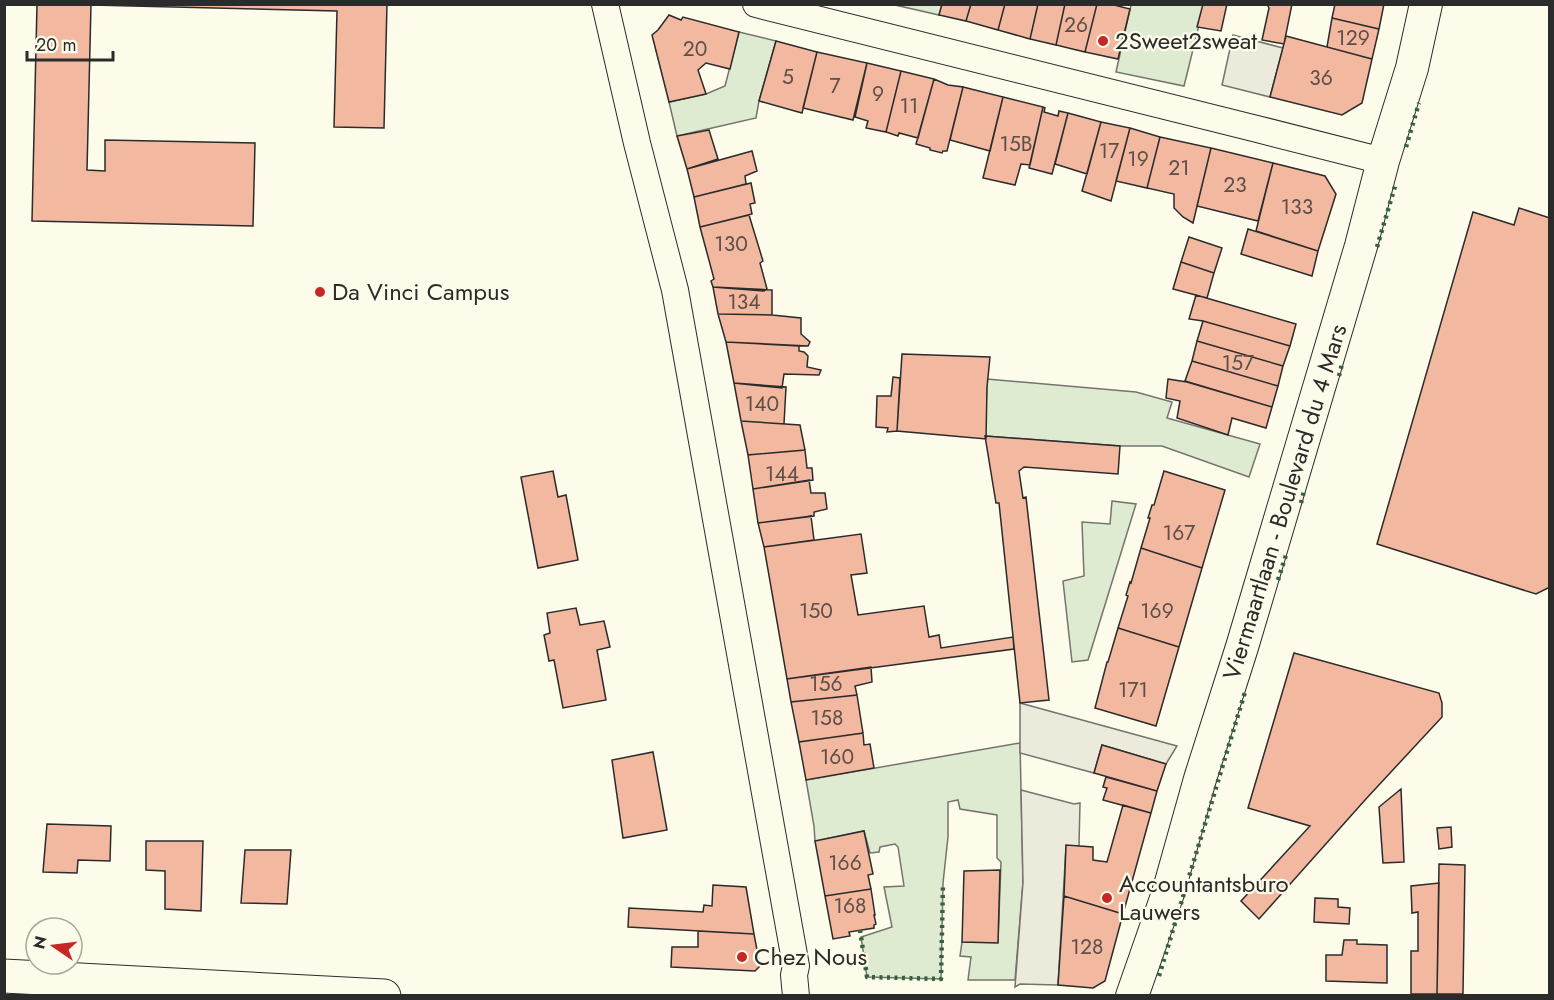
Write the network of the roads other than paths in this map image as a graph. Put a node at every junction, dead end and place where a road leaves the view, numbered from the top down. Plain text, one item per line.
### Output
1 (605, 4) edge
2 (756, 4) edge
3 (1425, 4) edge
4 (1383, 161) junction
5 (4, 976) edge
6 (384, 996) edge
7 (796, 996) edge
8 (1132, 996) edge

1 - 7 street
2 - 4 street
3 - 4 street, Viermaartlaan - Boulevard du 4 Mars
4 - 8 street, Viermaartlaan - Boulevard du 4 Mars
5 - 6 main road

